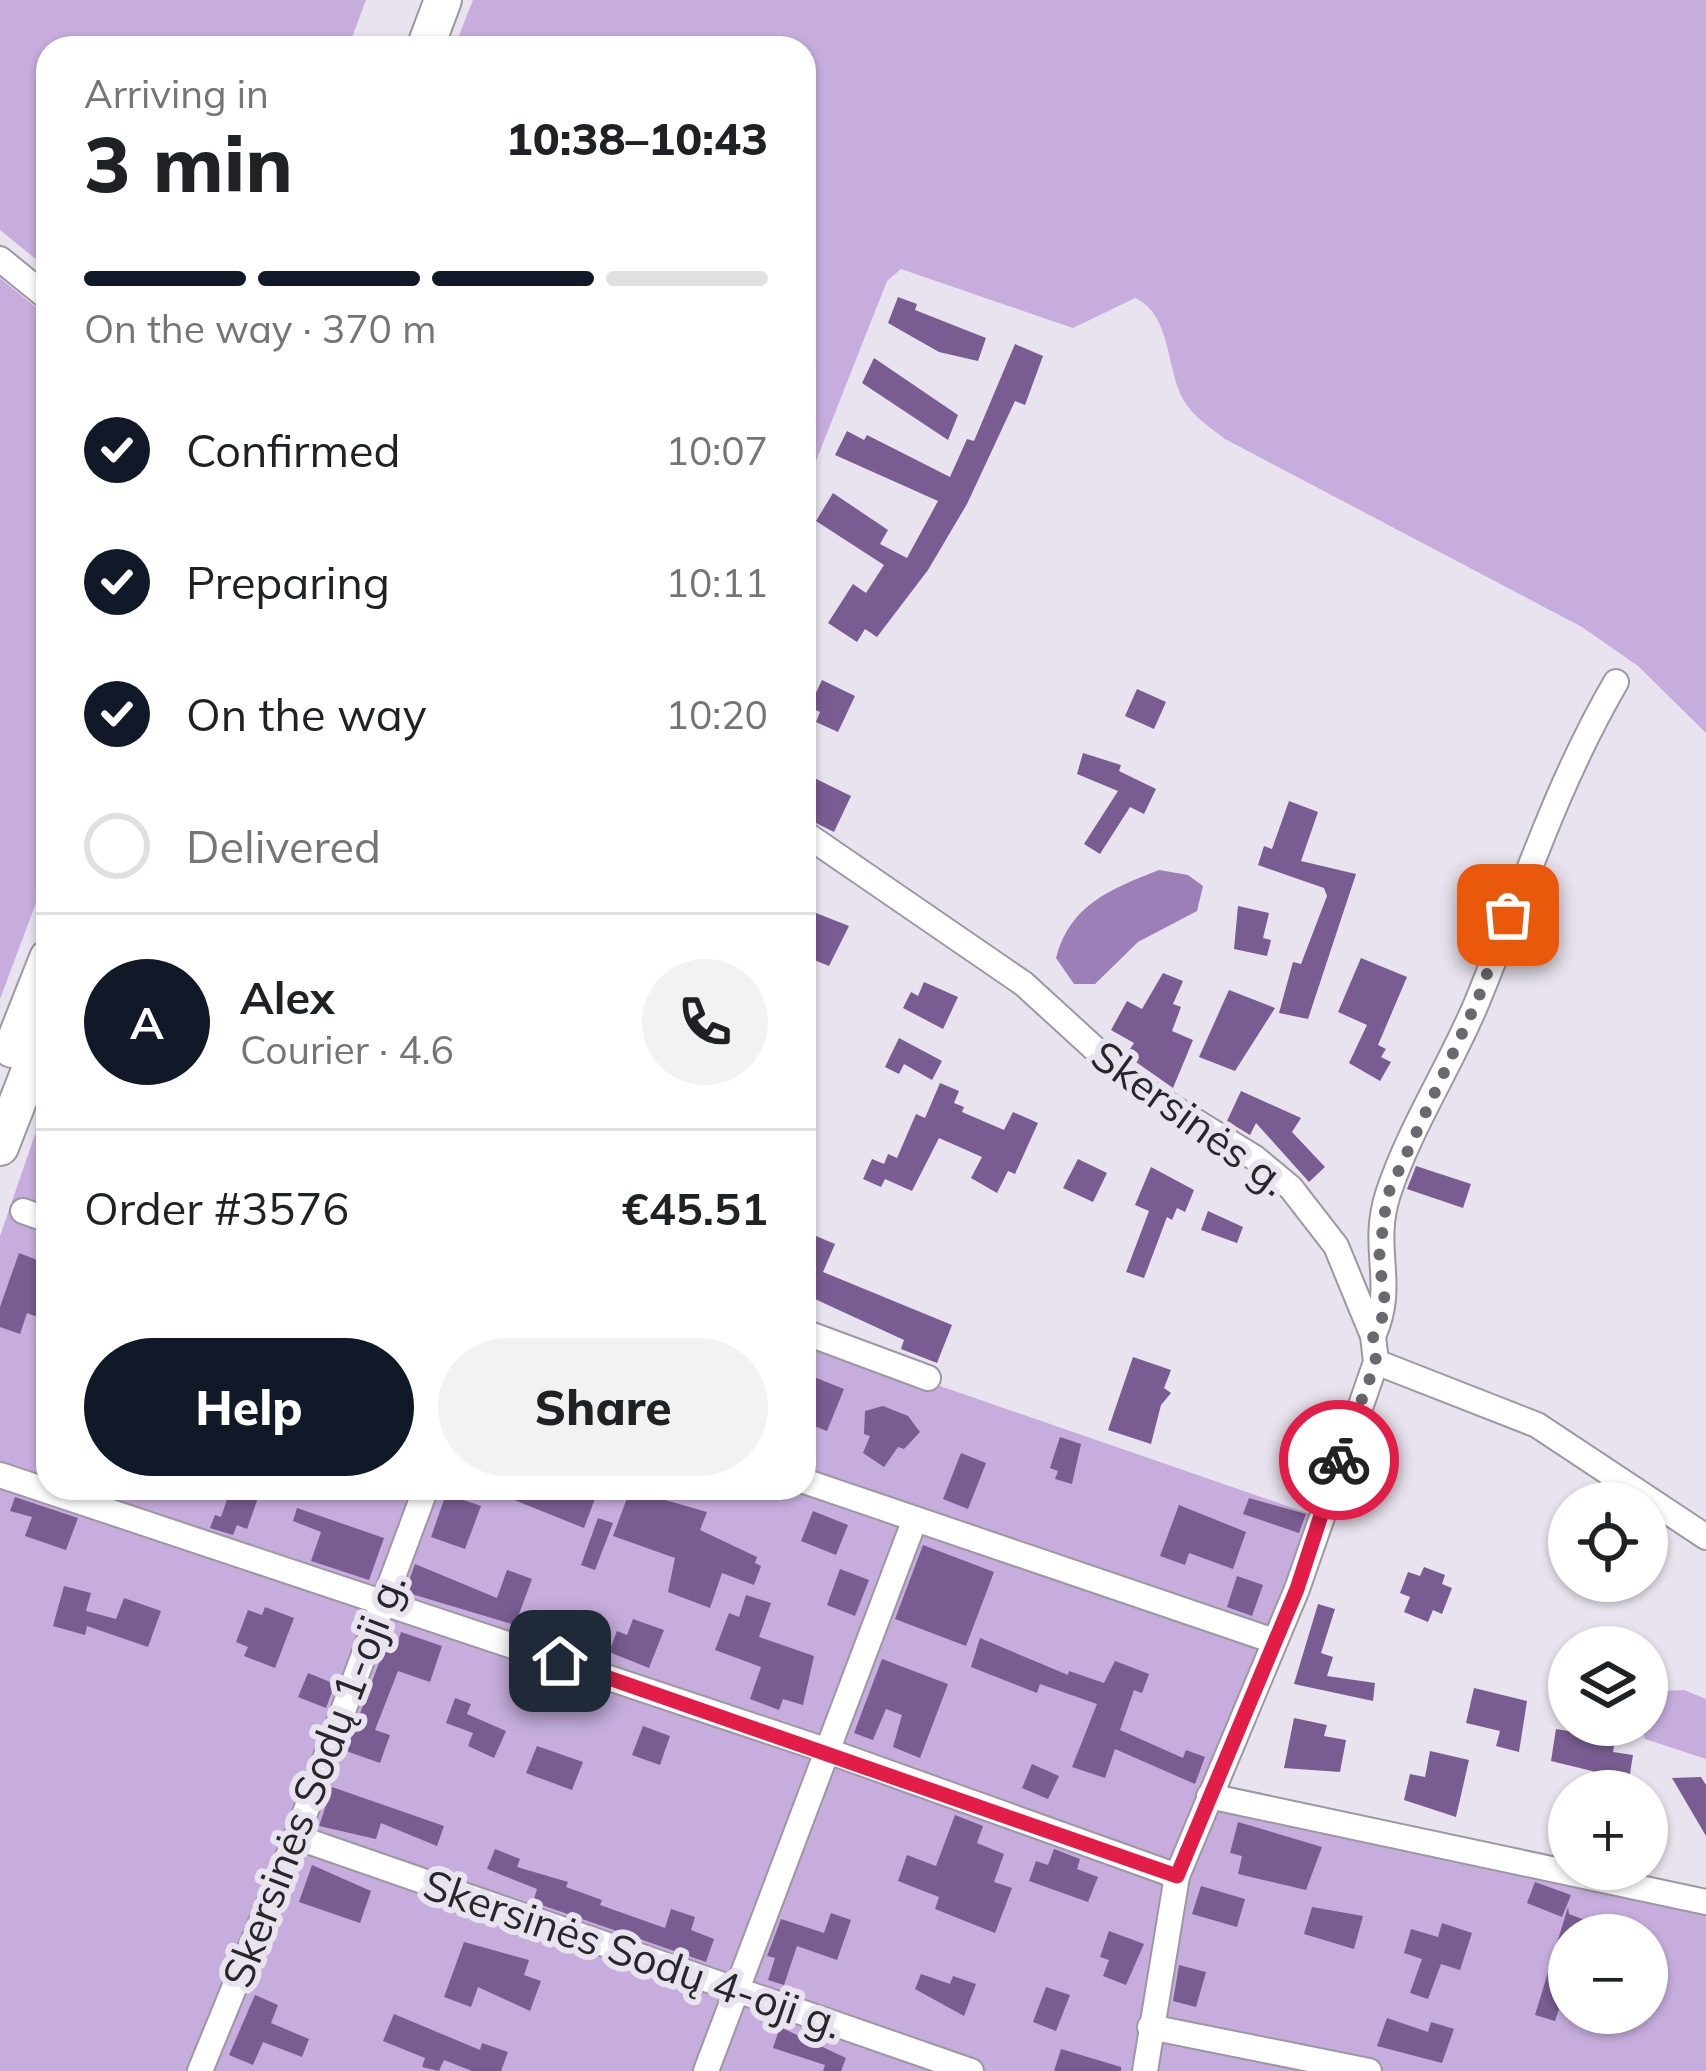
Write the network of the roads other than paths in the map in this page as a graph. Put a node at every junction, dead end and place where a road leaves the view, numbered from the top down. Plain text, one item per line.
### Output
1 (418, 0) edge
2 (443, 0) edge
3 (404, 36) edge
4 (429, 36) edge
5 (0, 259) edge
6 (36, 288) edge
7 (1616, 682) dead end
8 (816, 841) edge
9 (36, 989) edge
10 (36, 1055) edge
11 (0, 1081) edge
12 (0, 1147) edge
13 (23, 1211) dead end
14 (36, 1216) edge
15 (1373, 1336) junction
16 (816, 1337) edge
17 (1376, 1362) junction
18 (928, 1378) dead end
19 (0, 1475) edge
20 (816, 1485) edge
21 (36, 1487) edge
22 (76, 1500) edge
23 (422, 1500) edge
24 (915, 1519) junction
25 (1706, 1538) edge
26 (384, 1602) junction
27 (1274, 1641) junction
28 (825, 1750) junction
29 (1209, 1796) junction
30 (296, 1837) junction
31 (1177, 1876) junction
32 (1706, 1902) edge
33 (735, 1988) junction
34 (1150, 2027) junction
35 (200, 2071) edge
36 (706, 2071) edge
37 (970, 2071) edge
38 (1145, 2071) edge
39 (1369, 2071) edge

1 - 3 highway
2 - 4 highway
5 - 6 street
7 - 15 street
8 - 15 street, Skersinės g.
9 - 11 highway
10 - 12 highway
13 - 14 street
15 - 17 street, Skersinės g.
16 - 18 street
17 - 25 street
17 - 27 street
19 - 21 street
20 - 24 street
22 - 26 street
23 - 26 street, Skersinės Sodų 1-oji g.
24 - 27 street
24 - 28 street
26 - 28 street
26 - 30 street, Skersinės Sodų 1-oji g.
27 - 29 street
28 - 31 street
28 - 33 street
29 - 31 street
29 - 32 street
30 - 33 street, Skersinės Sodų 4-oji g.
30 - 35 street, Skersinės Sodų 1-oji g.
31 - 34 street
33 - 36 street
33 - 37 street, Skersinės Sodų 4-oji g.
34 - 38 street
34 - 39 street

